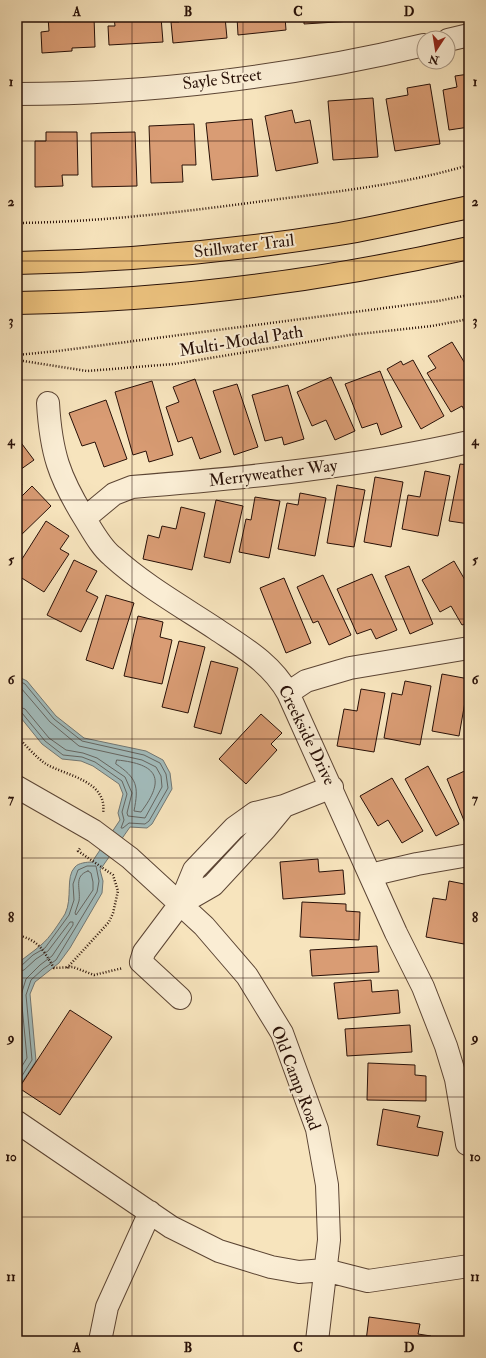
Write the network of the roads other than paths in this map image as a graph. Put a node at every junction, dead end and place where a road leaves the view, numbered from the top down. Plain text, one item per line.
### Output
1 (469, 35) edge
2 (456, 38) edge
3 (416, 47) edge
4 (17, 94) edge
5 (469, 207) edge
6 (469, 248) edge
7 (17, 263) edge
8 (17, 303) edge
9 (48, 403) dead end
10 (469, 442) edge
11 (85, 518) junction
12 (469, 648) edge
13 (288, 693) junction
14 (17, 787) edge
15 (332, 787) junction
16 (469, 855) edge
17 (370, 876) junction
18 (180, 904) junction
19 (180, 998) dead end
20 (460, 1059) edge
21 (17, 1122) edge
22 (467, 1144) dead end
23 (150, 1212) junction
24 (469, 1266) edge
25 (325, 1270) junction
26 (100, 1341) edge
27 (317, 1341) edge

1 - 2 street
3 - 4 street, Sayle Street
5 - 7 main road, Stillwater Trail
6 - 8 main road
9 - 11 street, Creekside Drive
10 - 11 street, Merryweather Way
11 - 13 street, Creekside Drive
12 - 13 street
13 - 15 street, Creekside Drive
14 - 18 street, Old Camp Road
15 - 17 street, Creekside Drive
15 - 18 street
16 - 17 street
17 - 20 street, Creekside Drive
18 - 19 street
18 - 25 street, Old Camp Road
20 - 22 street, Creekside Drive
21 - 23 street
23 - 25 street
23 - 26 street
24 - 25 street
25 - 27 street, Old Camp Road

